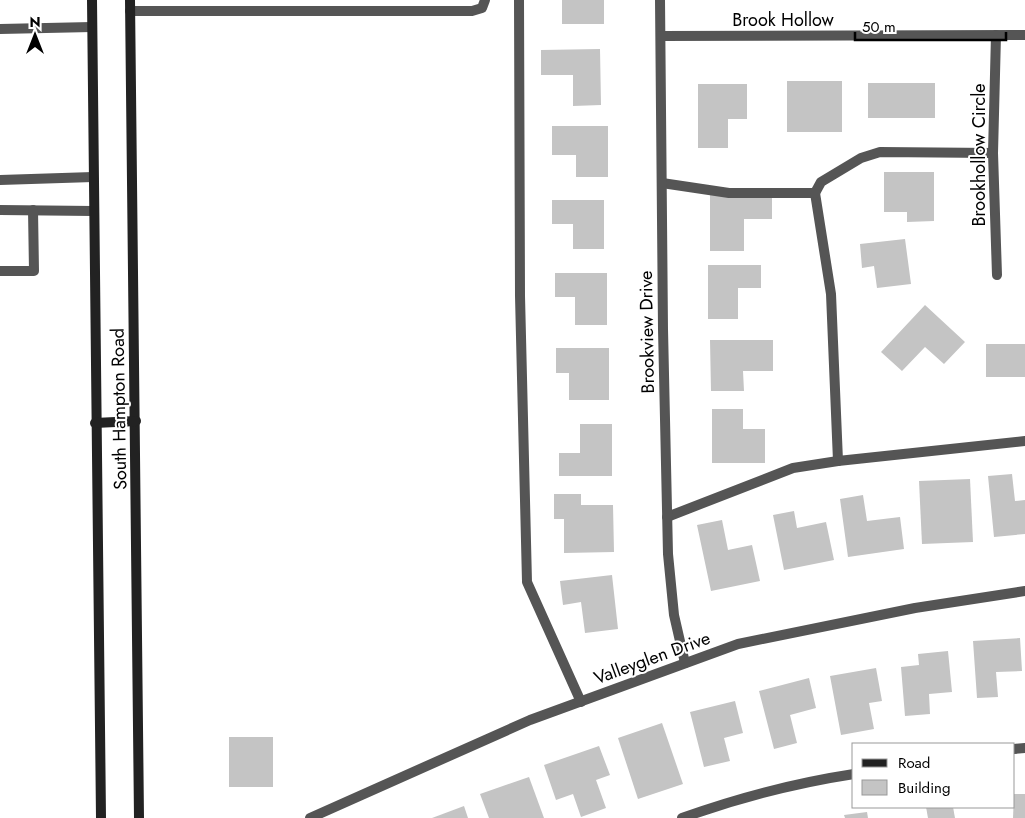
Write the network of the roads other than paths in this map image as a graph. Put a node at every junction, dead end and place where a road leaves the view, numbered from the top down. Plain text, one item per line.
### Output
1 (92, 0) edge
2 (130, 0) edge
3 (486, 0) edge
4 (519, 0) edge
5 (660, 0) edge
6 (130, 11) junction
7 (92, 27) junction
8 (0, 29) edge
9 (996, 35) junction
10 (1025, 35) edge
11 (661, 36) junction
12 (993, 153) junction
13 (93, 177) junction
14 (0, 180) edge
15 (662, 183) junction
16 (815, 193) junction
17 (0, 210) edge
18 (33, 210) junction
19 (93, 211) junction
20 (0, 271) edge
21 (997, 275) dead end
22 (136, 421) junction
23 (95, 423) junction
24 (1025, 441) edge
25 (838, 461) junction
26 (667, 517) junction
27 (1025, 591) edge
28 (685, 663) junction
29 (581, 702) junction
30 (852, 774) edge
31 (101, 818) edge
32 (139, 818) edge
33 (310, 818) edge
34 (682, 818) edge

1 - 7 main road, South Hampton Road
2 - 6 main road, South Hampton Road
3 - 6 street
4 - 29 street
5 - 11 street, Brookview Drive
6 - 22 main road, South Hampton Road
7 - 8 street
7 - 13 main road, South Hampton Road
9 - 10 street, Brook Hollow
9 - 11 street, Brook Hollow
9 - 12 street, Brookhollow Circle
11 - 15 street, Brookview Drive
12 - 16 street
12 - 21 street, Brookhollow Circle
13 - 14 street
13 - 19 main road, South Hampton Road
15 - 16 street
15 - 26 street, Brookview Drive
16 - 25 street
17 - 18 street
18 - 19 street
18 - 20 street
19 - 23 main road, South Hampton Road
22 - 23 main road
22 - 32 main road, South Hampton Road
23 - 31 main road, South Hampton Road
24 - 25 street
25 - 26 street
26 - 28 street, Brookview Drive
27 - 28 street, Valleyglen Drive
28 - 29 street, Valleyglen Drive
29 - 33 street, Valleyglen Drive
30 - 34 street

